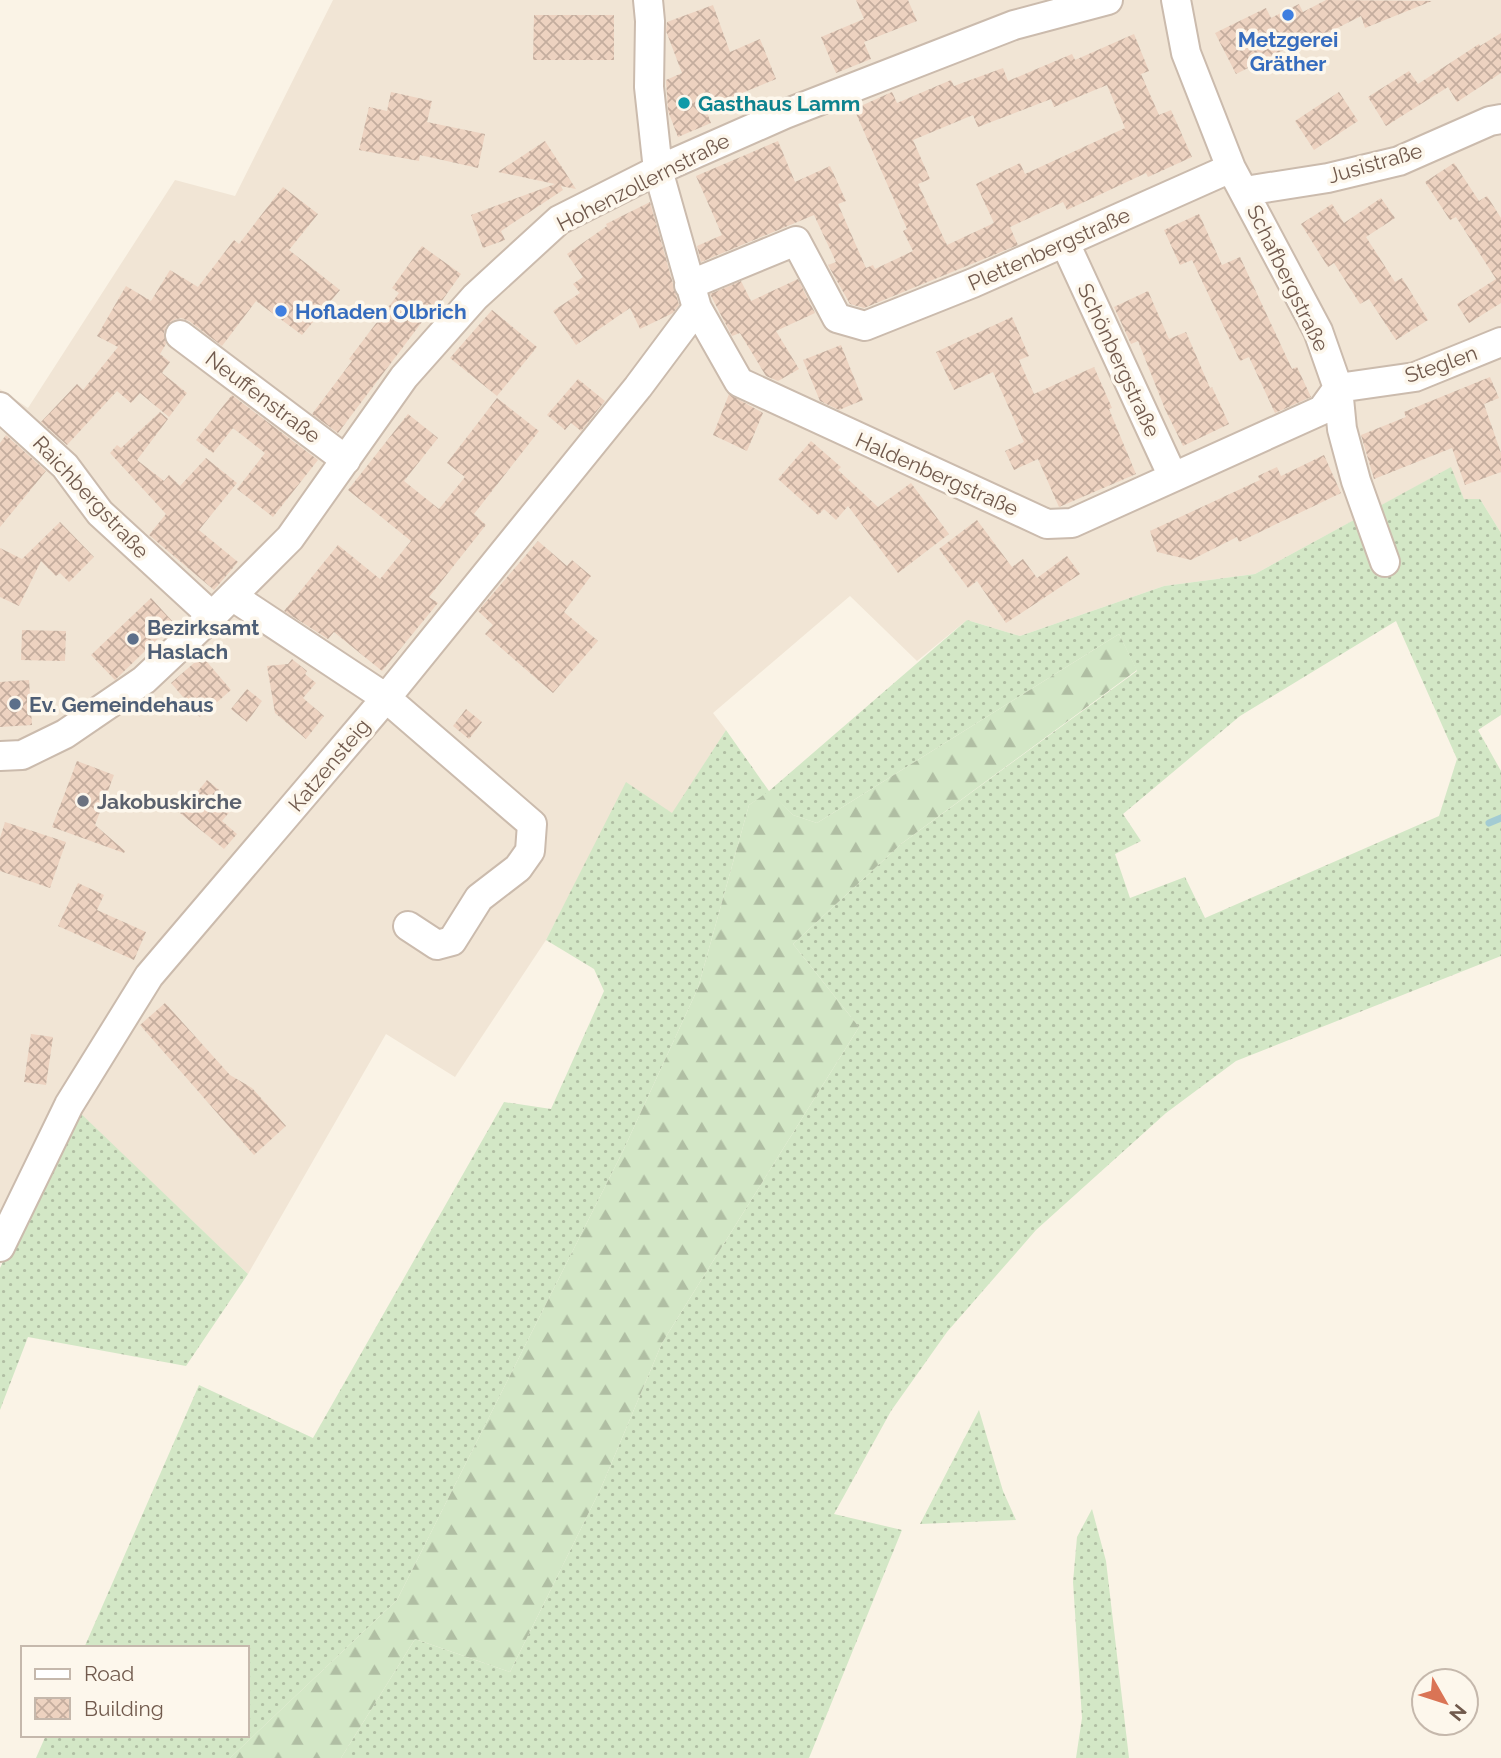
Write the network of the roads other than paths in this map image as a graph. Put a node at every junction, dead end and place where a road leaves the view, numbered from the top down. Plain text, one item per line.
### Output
1 (648, 0) edge
2 (1108, 0) edge
3 (1176, 0) edge
4 (1501, 119) edge
5 (658, 170) junction
6 (1238, 179) junction
7 (1065, 243) junction
8 (693, 297) junction
9 (180, 335) dead end
10 (1501, 342) edge
11 (1338, 388) junction
12 (0, 407) edge
13 (346, 460) junction
14 (1173, 477) junction
15 (1385, 562) dead end
16 (232, 596) junction
17 (212, 616) junction
18 (386, 698) junction
19 (0, 756) edge
20 (408, 926) dead end
21 (0, 1247) edge

1 - 5 street, Haldenbergstraße
2 - 5 street, Hohenzollernstraße
3 - 6 street, Schafbergstraße
4 - 6 street, Jusistraße
5 - 8 street, Haldenbergstraße
5 - 13 street, Hohenzollernstraße
6 - 7 street, Plettenbergstraße
6 - 11 street, Schafbergstraße
7 - 8 street, Plettenbergstraße
7 - 14 street, Schönbergstraße
8 - 14 street, Haldenbergstraße
8 - 18 street, Katzensteig
9 - 13 street, Neuffenstraße
10 - 11 street, Steglen
11 - 14 street, Haldenbergstraße
11 - 15 street, Schafbergstraße
12 - 17 street, Raichbergstraße
13 - 16 street, Hohenzollernstraße
16 - 17 street, Hohenzollernstraße
16 - 18 street
17 - 19 street, Hohenzollernstraße
18 - 20 street
18 - 21 street, Katzensteig

